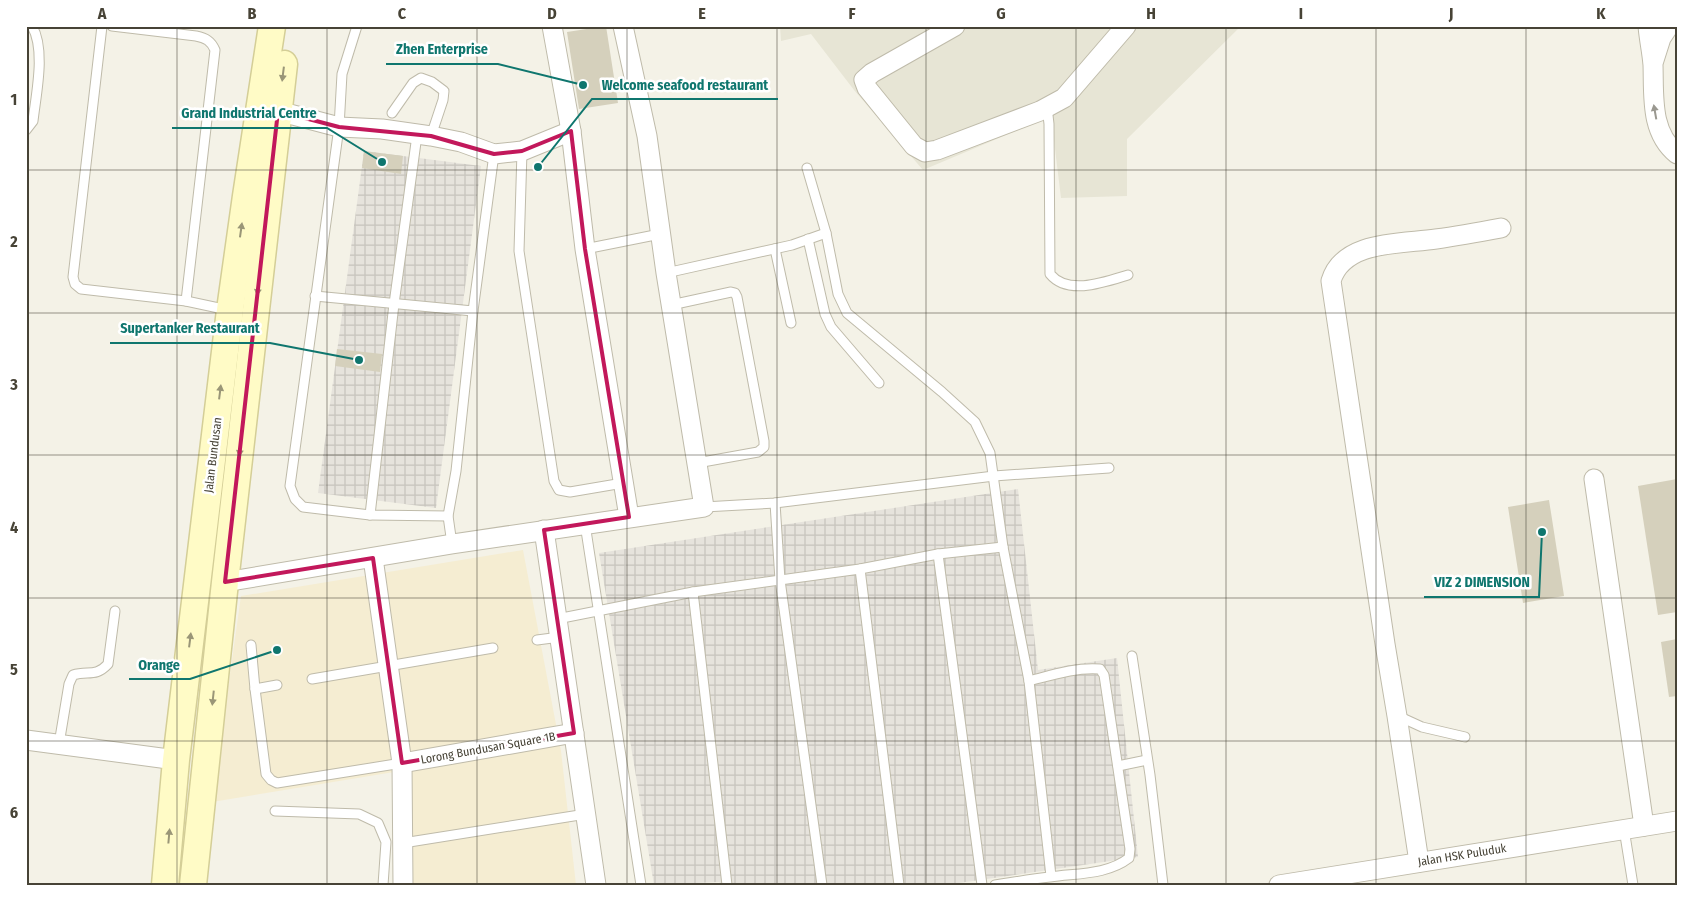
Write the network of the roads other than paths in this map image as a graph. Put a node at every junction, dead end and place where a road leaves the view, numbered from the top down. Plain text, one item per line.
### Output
1 (32, 26) edge
2 (102, 26) edge
3 (112, 26) edge
4 (272, 26) edge
5 (290, 26) edge
6 (357, 26) edge
7 (552, 26) edge
8 (624, 26) edge
9 (955, 26) edge
10 (1126, 26) edge
11 (1648, 26) edge
12 (1669, 26) edge
13 (1653, 64) junction
14 (1047, 107) junction
15 (278, 110) junction
16 (392, 113) dead end
17 (339, 127) junction
18 (26, 130) edge
19 (571, 131) junction
20 (424, 135) junction
21 (522, 151) junction
22 (494, 154) junction
23 (1677, 154) edge
24 (807, 168) dead end
25 (1501, 228) dead end
26 (826, 233) junction
27 (660, 234) junction
28 (808, 239) junction
29 (775, 248) junction
30 (585, 249) junction
31 (666, 273) junction
32 (1128, 275) dead end
33 (315, 296) junction
34 (186, 301) junction
35 (394, 304) junction
36 (671, 305) junction
37 (230, 310) junction
38 (473, 311) junction
39 (792, 323) dead end
40 (879, 383) dead end
41 (697, 463) junction
42 (1109, 468) dead end
43 (994, 476) junction
44 (1594, 479) dead end
45 (623, 483) junction
46 (775, 503) junction
47 (704, 506) junction
48 (370, 515) junction
49 (448, 516) junction
50 (629, 518) junction
51 (585, 524) junction
52 (544, 530) junction
53 (452, 544) junction
54 (1002, 547) junction
55 (938, 554) junction
56 (373, 558) junction
57 (860, 569) junction
58 (780, 580) junction
59 (225, 582) junction
60 (694, 592) junction
61 (115, 611) dead end
62 (598, 611) junction
63 (558, 628) junction
64 (537, 640) dead end
65 (251, 645) dead end
66 (493, 648) dead end
67 (1132, 656) dead end
68 (390, 667) junction
69 (312, 679) dead end
70 (1029, 680) junction
71 (277, 685) dead end
72 (255, 689) junction
73 (1397, 716) junction
74 (574, 733) junction
75 (1465, 737) dead end
76 (26, 740) edge
77 (59, 744) junction
78 (176, 760) junction
79 (1147, 760) junction
80 (402, 763) junction
81 (1118, 766) junction
82 (275, 812) dead end
83 (586, 814) junction
84 (1677, 821) edge
85 (1644, 826) junction
86 (1624, 829) junction
87 (403, 843) junction
88 (1419, 862) junction
89 (1051, 876) junction
90 (1357, 878) edge
91 (165, 885) edge
92 (193, 885) edge
93 (383, 885) edge
94 (403, 885) edge
95 (596, 885) edge
96 (641, 885) edge
97 (727, 885) edge
98 (822, 885) edge
99 (899, 885) edge
100 (982, 885) edge
101 (996, 885) edge
102 (1163, 885) edge
103 (1279, 885) edge
104 (1633, 885) edge

1 - 18 lane
2 - 34 lane
3 - 34 lane
37 -> 4 main road, Jalan Bundusan
5 -> 15 main road, Jalan Bundusan
6 - 17 lane
7 - 19 street
8 - 27 street
9 - 14 street
10 - 14 street
11 - 13 street
12 - 13 street
23 -> 13 street
14 - 32 lane
15 - 17 street
15 -> 59 main road, Jalan Bundusan
16 - 20 lane
17 - 20 street
17 - 33 lane
19 - 21 street
19 - 30 street
20 - 22 street
20 - 35 lane
21 - 22 street
21 - 45 lane
22 - 38 lane
24 - 26 lane
25 - 73 street
26 - 28 lane
26 - 43 lane
27 - 30 lane
27 - 31 street
28 - 29 lane
28 - 40 lane
29 - 31 lane
29 - 39 lane
30 - 45 street
31 - 36 street
33 - 35 lane
33 - 48 lane
34 - 37 lane
35 - 38 lane
35 - 48 lane
36 - 41 street
36 - 41 lane
78 -> 37 main road, Jalan Bundusan
38 - 49 lane
41 - 47 street
42 - 43 lane
43 - 46 lane
43 - 54 lane
44 - 85 street
45 - 50 street
46 - 47 lane
46 - 58 lane
47 - 50 street
48 - 49 lane
49 - 53 lane
50 - 51 street
51 - 52 street
51 - 62 lane
52 - 53 street
52 - 63 street
53 - 56 street
54 - 55 lane
54 - 70 lane
55 - 57 lane
55 - 100 lane
56 - 59 street
56 - 68 street
57 - 58 lane
57 - 99 lane
58 - 60 lane
58 - 98 lane
59 -> 92 main road, Jalan Bundusan
60 - 62 lane
60 - 97 lane
61 - 77 lane
62 - 63 lane
62 - 96 lane
63 - 64 lane
63 - 74 street
65 - 72 lane
66 - 68 lane
67 - 79 lane
68 - 69 lane
68 - 80 street
70 - 81 lane
70 - 89 lane
71 - 72 lane
72 - 80 lane
73 - 75 lane
73 - 88 street
74 - 80 street, Lorong Bundusan Square 1B
74 - 83 street
76 - 77 street
77 - 78 street
91 -> 78 main road, Jalan Bundusan
79 - 81 lane
79 - 102 lane
80 - 87 street
81 - 89 lane
82 - 93 lane
83 - 87 lane
83 - 95 street
84 - 85 street, Jalan HSK Puluduk
85 - 86 street, Jalan HSK Puluduk
86 - 88 street, Jalan HSK Puluduk
86 - 104 lane
87 - 94 street
88 - 90 street, Jalan HSK Puluduk
89 - 101 lane
90 - 103 street, Jalan HSK Puluduk

